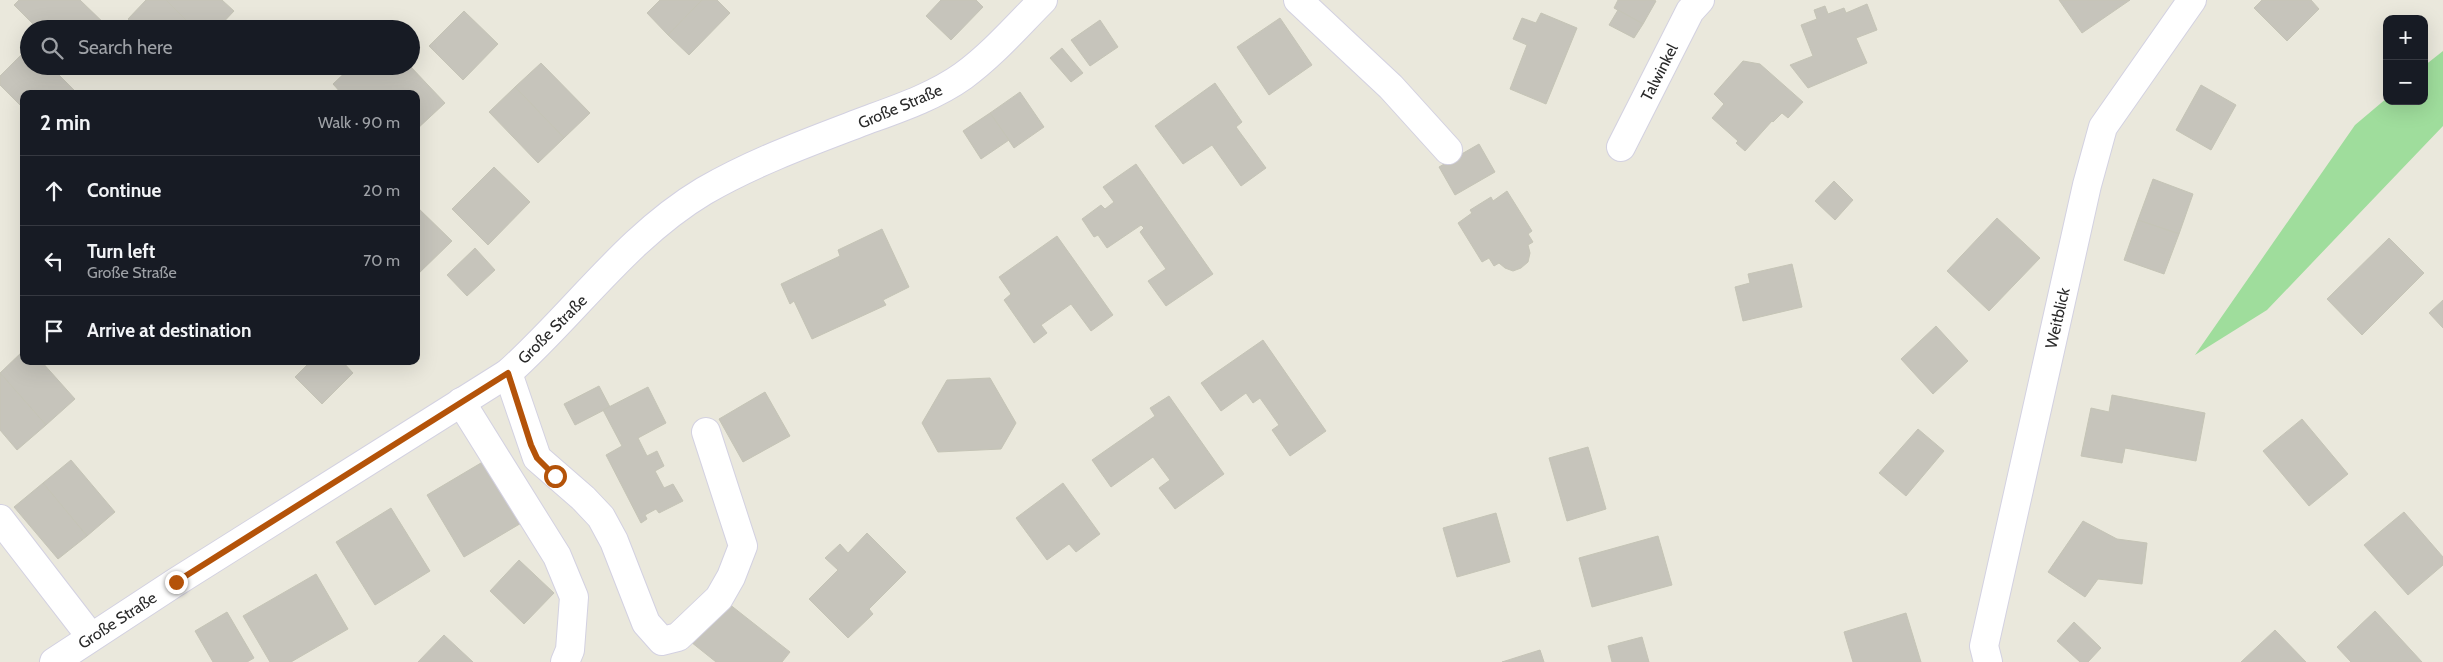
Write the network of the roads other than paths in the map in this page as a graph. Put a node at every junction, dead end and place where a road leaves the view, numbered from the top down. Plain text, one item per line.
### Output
1 (1043, 0) edge
2 (1298, 0) edge
3 (1700, 0) edge
4 (2192, 0) edge
5 (1621, 147) dead end
6 (1448, 150) dead end
7 (508, 373) junction
8 (461, 402) junction
9 (706, 432) dead end
10 (0, 519) edge
11 (91, 637) junction
12 (54, 662) edge
13 (565, 662) edge
14 (1988, 662) edge

1 - 7 street, Große Straße
2 - 6 street
3 - 5 street, Talwinkel
4 - 14 street, Weitblick
7 - 8 street, Große Straße
7 - 9 street
8 - 11 street, Große Straße
8 - 13 street
10 - 11 street
11 - 12 street, Große Straße

